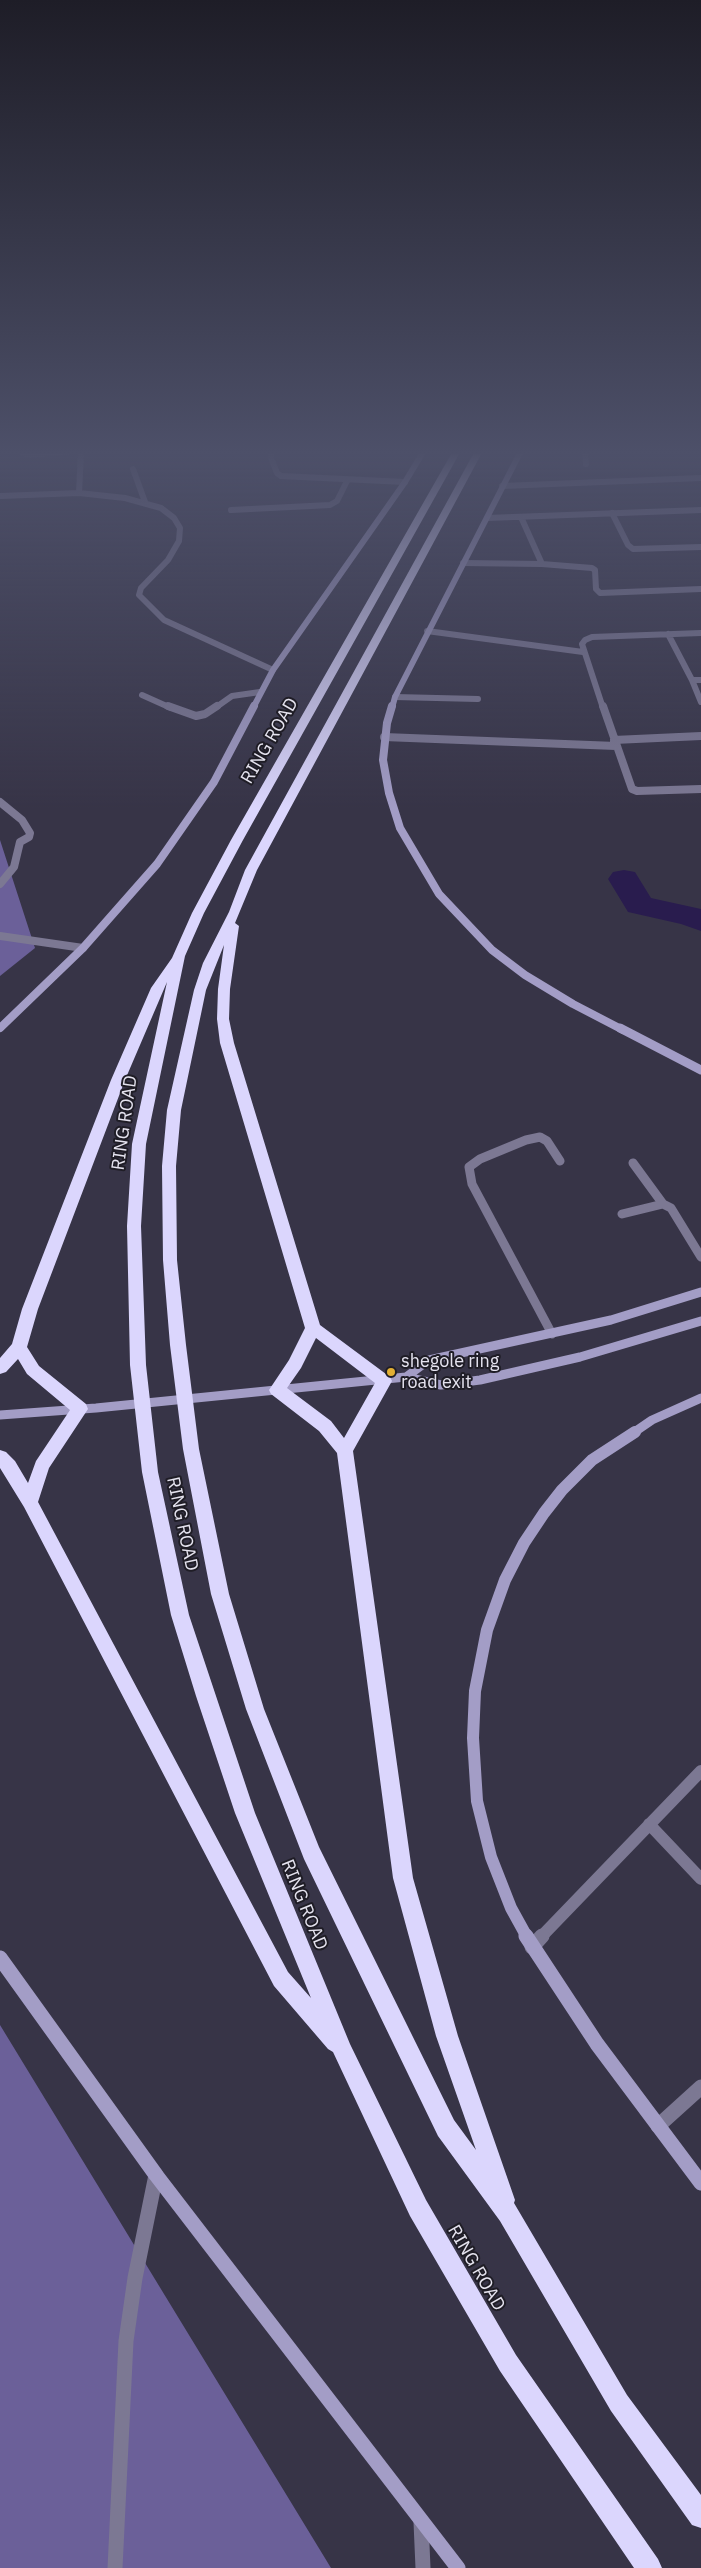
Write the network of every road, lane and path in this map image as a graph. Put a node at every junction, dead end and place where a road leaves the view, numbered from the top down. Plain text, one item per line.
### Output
1 (159, 569) edge
2 (344, 569) edge
3 (390, 569) edge
4 (415, 569) edge
5 (460, 569) edge
6 (593, 569) edge
7 (701, 589) edge
8 (427, 631) junction
9 (701, 633) edge
10 (668, 634) junction
11 (583, 652) junction
12 (273, 670) junction
13 (692, 680) junction
14 (701, 680) edge
15 (260, 692) junction
16 (142, 695) dead end
17 (395, 696) junction
18 (478, 699) dead end
19 (701, 702) edge
20 (701, 736) edge
21 (384, 737) junction
22 (615, 743) junction
23 (701, 789) edge
24 (0, 802) edge
25 (0, 884) edge
26 (235, 912) junction
27 (0, 936) edge
28 (83, 948) junction
29 (179, 956) junction
30 (0, 1028) edge
31 (701, 1070) edge
32 (560, 1161) dead end
33 (633, 1163) dead end
34 (663, 1204) junction
35 (622, 1214) dead end
36 (701, 1256) edge
37 (701, 1292) edge
38 (701, 1321) edge
39 (313, 1328) junction
40 (552, 1334) junction
41 (19, 1347) junction
42 (0, 1368) edge
43 (406, 1377) junction
44 (384, 1381) junction
45 (277, 1390) junction
46 (701, 1398) edge
47 (88, 1409) junction
48 (0, 1415) edge
49 (345, 1451) junction
50 (0, 1457) edge
51 (30, 1502) junction
52 (701, 1771) edge
53 (649, 1824) junction
54 (701, 1879) edge
55 (532, 1947) junction
56 (0, 1958) edge
57 (342, 2051) junction
58 (701, 2087) edge
59 (658, 2126) junction
60 (156, 2175) junction
61 (701, 2183) edge
62 (508, 2212) junction
63 (701, 2516) edge
64 (421, 2517) junction
65 (115, 2568) edge
66 (423, 2568) edge
67 (458, 2568) edge
68 (649, 2568) edge

1 - 12 street
2 - 12 street
3 - 29 highway, RING ROAD
4 - 26 highway, RING ROAD
5 - 8 street
6 - 7 street
8 - 11 street
8 - 17 street
9 - 10 street
10 - 11 street
10 - 13 street
11 - 22 street
12 - 15 street
13 - 14 street
13 - 19 street
15 - 16 street
15 - 28 street
17 - 18 street
17 - 21 street
20 - 22 street
21 - 22 street
21 - 31 street
22 - 23 street
24 - 25 street
26 - 39 highway
26 - 62 highway, RING ROAD
27 - 28 street
28 - 30 street
29 - 41 highway
29 - 57 highway, RING ROAD
32 - 40 street
33 - 34 street
34 - 35 street
34 - 36 street
37 - 40 street
38 - 43 street
39 - 44 highway
39 - 45 highway
40 - 43 street
41 - 42 highway
41 - 47 highway
43 - 44 street
44 - 45 street
44 - 49 highway
45 - 47 street
45 - 49 highway
46 - 55 street
47 - 48 street
47 - 51 highway
49 - 62 highway
50 - 51 highway
51 - 57 highway
52 - 53 street
53 - 54 street
53 - 55 street
55 - 59 street
56 - 60 street
57 - 68 highway, RING ROAD
58 - 59 street
59 - 61 street
60 - 64 street
60 - 65 street
62 - 63 highway, RING ROAD
64 - 66 street
64 - 67 street

